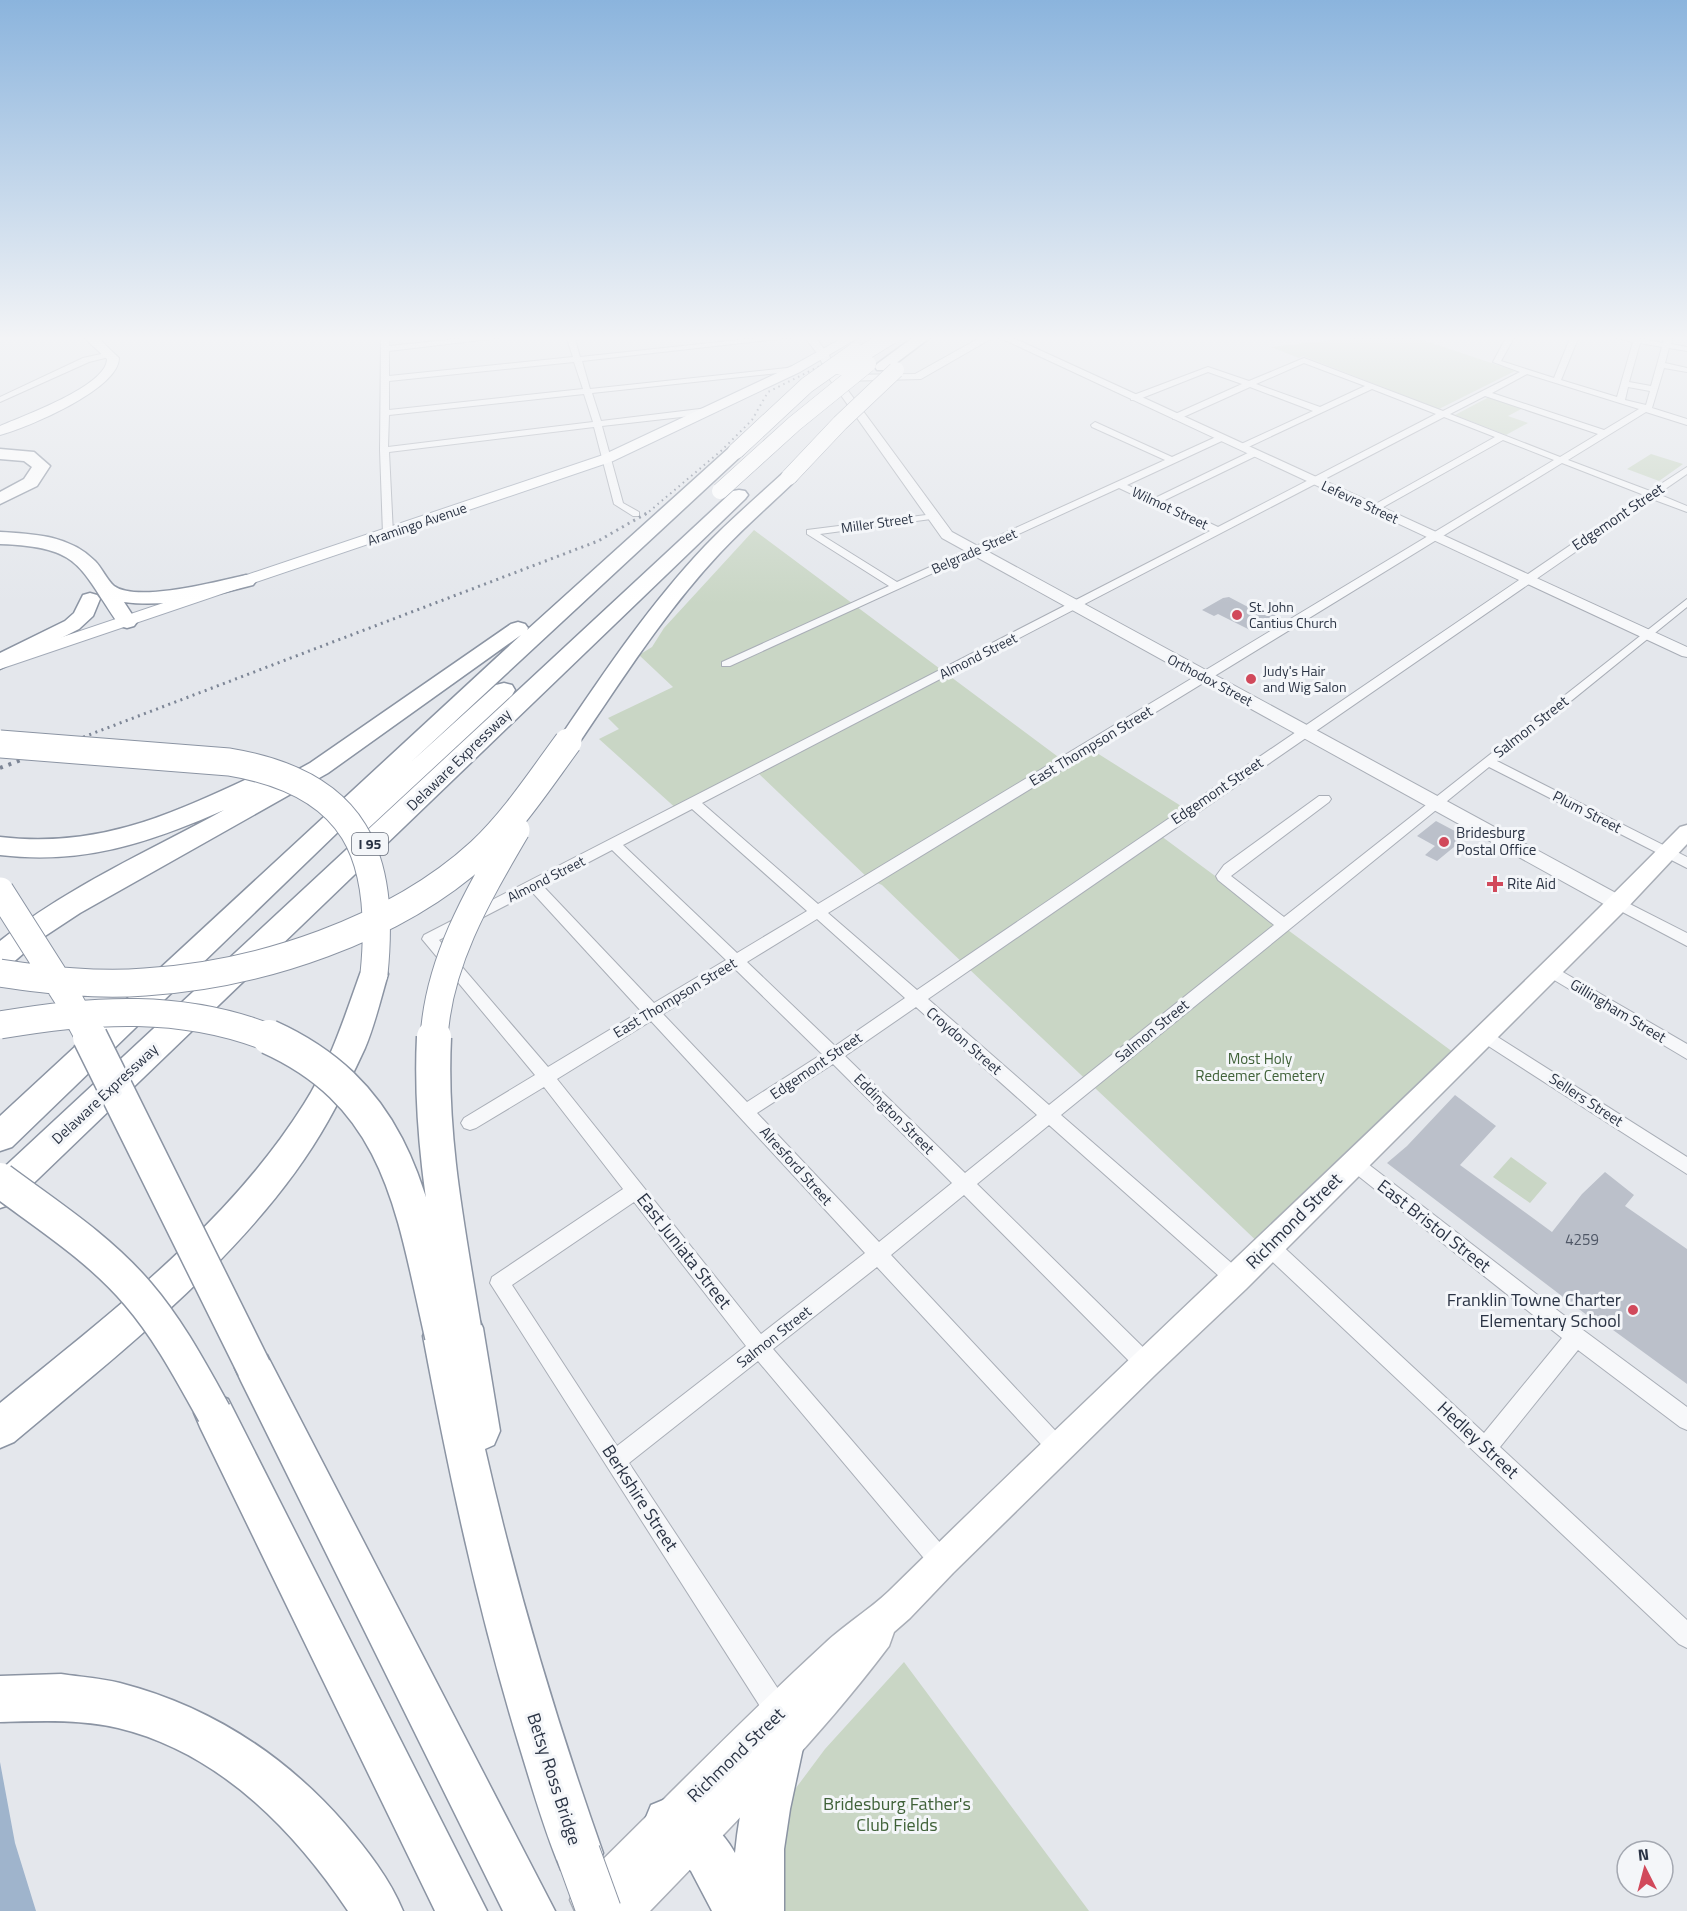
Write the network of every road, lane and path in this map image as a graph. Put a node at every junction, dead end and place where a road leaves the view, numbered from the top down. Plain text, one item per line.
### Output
1 (385, 425) edge
2 (602, 425) edge
3 (678, 425) edge
4 (763, 425) edge
5 (767, 425) edge
6 (806, 425) edge
7 (831, 425) edge
8 (867, 425) edge
9 (1194, 425) edge
10 (1287, 425) edge
11 (1425, 425) edge
12 (1471, 425) edge
13 (1581, 425) edge
14 (1617, 425) edge
15 (596, 426) junction
16 (1095, 426) dead end
17 (1604, 433) junction
18 (1502, 437) junction
19 (1221, 438) junction
20 (1242, 447) junction
21 (0, 449) edge
22 (384, 450) junction
23 (736, 450) junction
24 (1255, 453) junction
25 (0, 454) edge
26 (20, 454) junction
27 (608, 458) junction
28 (1172, 460) junction
29 (1562, 460) junction
30 (1687, 470) edge
31 (1316, 481) junction
32 (1120, 485) junction
33 (719, 491) junction
34 (1652, 495) junction
35 (0, 499) edge
36 (1156, 501) junction
37 (1375, 508) junction
38 (1687, 509) edge
39 (636, 514) dead end
40 (931, 516) junction
41 (654, 525) junction
42 (1219, 531) junction
43 (388, 534) junction
44 (1436, 537) junction
45 (0, 538) edge
46 (0, 547) edge
47 (974, 551) junction
48 (1526, 579) junction
49 (246, 581) junction
50 (897, 586) junction
51 (87, 587) junction
52 (1687, 602) edge
53 (1075, 606) junction
54 (119, 624) junction
55 (1647, 635) junction
56 (1687, 653) edge
57 (0, 663) edge
58 (726, 664) dead end
59 (459, 670) junction
60 (1205, 678) junction
61 (1305, 731) junction
62 (571, 738) junction
63 (0, 744) edge
64 (1487, 761) junction
65 (1324, 799) dead end
66 (694, 803) junction
67 (1434, 804) junction
68 (1687, 832) edge
69 (614, 844) junction
70 (0, 846) edge
71 (1666, 853) junction
72 (1687, 863) edge
73 (534, 885) junction
74 (0, 891) edge
75 (1618, 903) junction
76 (819, 911) junction
77 (1284, 924) junction
78 (429, 939) joint
79 (1687, 940) edge
80 (0, 957) edge
81 (736, 961) junction
82 (1549, 970) junction
83 (0, 973) edge
84 (916, 998) junction
85 (654, 1012) junction
86 (0, 1024) edge
87 (1485, 1035) junction
88 (1687, 1052) edge
89 (834, 1055) junction
90 (546, 1077) junction
91 (746, 1112) junction
92 (1048, 1115) junction
93 (470, 1123) dead end
94 (0, 1137) edge
95 (0, 1145) edge
96 (1353, 1162) junction
97 (1687, 1166) edge
98 (0, 1180) edge
99 (965, 1185) junction
100 (636, 1190) junction
101 (0, 1193) edge
102 (1269, 1246) junction
103 (877, 1255) junction
104 (1236, 1279) junction
105 (453, 1332) junction
106 (1576, 1337) junction
107 (760, 1348) junction
108 (1145, 1363) junction
109 (1687, 1420) edge
110 (0, 1428) edge
111 (1486, 1447) junction
112 (1058, 1448) junction
113 (616, 1460) junction
114 (941, 1561) junction
115 (1687, 1636) edge
116 (12, 1697) edge
117 (780, 1730) junction
118 (680, 1831) junction
119 (527, 1906) edge
120 (378, 1911) edge
121 (462, 1911) edge
122 (581, 1911) edge
123 (599, 1911) edge
124 (622, 1911) edge
125 (739, 1911) edge
126 (759, 1911) edge

1 - 22 street
2 - 15 street
3 - 27 main road, Aramingo Avenue
4 - 23 highway, bridge
5 - 23 highway, bridge
6 - 33 highway, Delaware Expressway / I 95
7 - 62 highway, bridge
8 - 40 street, Orthodox Street
9 - 19 street, Lefevre Street
10 - 20 street
11 - 31 street, Almond Street
12 - 18 street
13 - 17 street
14 - 17 street, East Thompson Street
15 - 22 street
15 - 27 street
16 - 28 street
17 - 29 street, East Thompson Street
18 - 29 street
18 - 37 street
19 - 20 street, Lefevre Street
19 - 28 street, Belgrade Street
20 - 24 street, Lefevre Street
21 - 26 highway
22 - 43 street
23 - 33 highway
24 - 31 street, Lefevre Street
24 - 36 street
25 - 26 highway
26 - 35 highway
27 - 39 street
27 - 43 main road, Aramingo Avenue
28 - 32 street, Belgrade Street
29 - 34 street
29 - 44 street, East Thompson Street
30 - 34 street, Edgemont Street
31 - 37 street, Lefevre Street
31 - 42 street, Almond Street
32 - 36 street, Wilmot Street
32 - 47 street, Belgrade Street
33 - 41 highway
33 - 95 highway, Delaware Expressway / I 95
33 - 101 highway, Delaware Expressway / I 95
34 - 38 street
34 - 48 street, Edgemont Street
36 - 42 street, Wilmot Street
37 - 44 street, Lefevre Street
40 - 47 street, Orthodox Street
40 - 50 street, Miller Street
41 - 59 highway
41 - 94 highway
42 - 53 street, Almond Street
43 - 49 main road, Aramingo Avenue
44 - 48 street, Lefevre Street
44 - 60 street, East Thompson Street
45 - 51 highway
46 - 51 highway
47 - 50 street, Belgrade Street
47 - 53 street, Orthodox Street
48 - 55 street, Lefevre Street
48 - 61 street, Edgemont Street
49 - 51 highway
49 - 54 main road, Aramingo Avenue
50 - 58 street, Belgrade Street
51 - 54 highway
51 - 57 highway
52 - 55 street, Salmon Street
53 - 60 street, Orthodox Street
53 - 66 street, Almond Street
54 - 57 main road, Aramingo Avenue
55 - 56 street, Lefevre Street
55 - 64 street, Salmon Street
59 - 70 highway
59 - 80 highway
60 - 61 street, Orthodox Street
60 - 76 street, East Thompson Street
61 - 67 street, Orthodox Street
61 - 84 street, Edgemont Street
62 - 83 highway, bridge
62 - 105 highway, bridge
63 - 110 highway, bridge
64 - 67 street, Salmon Street
64 - 71 street, Plum Street
65 - 77 street
66 - 69 street, Almond Street
66 - 76 street, Croydon Street
67 - 75 street, Orthodox Street
67 - 77 street, Salmon Street
68 - 71 main road, Richmond Street
69 - 73 street, Almond Street
69 - 81 street, Eddington Street
71 - 72 street, Plum Street
71 - 75 main road, Richmond Street
73 - 78 street, Almond Street
73 - 85 street, Alresford Street
74 - 119 highway, bridge
75 - 79 street, Orthodox Street
75 - 82 main road, Richmond Street
76 - 81 street, East Thompson Street
76 - 84 street, Croydon Street
77 - 92 street, Salmon Street
78 - 90 street, East Juniata Street
81 - 85 street, East Thompson Street
81 - 89 street, Eddington Street
82 - 87 main road, Richmond Street
82 - 88 street, Gillingham Street
84 - 89 street, Edgemont Street
84 - 92 street, Croydon Street
85 - 90 street, East Thompson Street
85 - 91 street, Alresford Street
86 - 105 highway, bridge
87 - 96 main road, Richmond Street
87 - 97 street, Sellers Street
89 - 91 street, Edgemont Street
89 - 99 street, Eddington Street
90 - 93 street, East Thompson Street
90 - 100 street, East Juniata Street
91 - 103 street, Alresford Street
92 - 99 street, Salmon Street
92 - 104 street, Croydon Street
96 - 102 main road, Richmond Street
96 - 106 street, East Bristol Street
98 - 121 highway, bridge
99 - 103 street, Salmon Street
99 - 108 street, Eddington Street
100 - 107 street, East Juniata Street
100 - 113 street, Berkshire Street
102 - 104 main road, Richmond Street
102 - 111 street, Hedley Street
103 - 107 street, Salmon Street
103 - 112 street, Alresford Street
104 - 108 main road, Richmond Street
105 - 123 highway, Betsy Ross Bridge, bridge
106 - 109 street, East Bristol Street
106 - 111 street
107 - 113 street, Salmon Street
107 - 114 street, East Juniata Street
108 - 112 main road, Richmond Street
111 - 115 street, Hedley Street
112 - 114 main road, Richmond Street
113 - 117 street, Berkshire Street
114 - 117 main road, Richmond Street
116 - 120 highway
117 - 118 main road, Richmond Street
117 - 126 highway
118 - 122 main road, Richmond Street
118 - 124 main road, Richmond Street
118 - 125 highway

